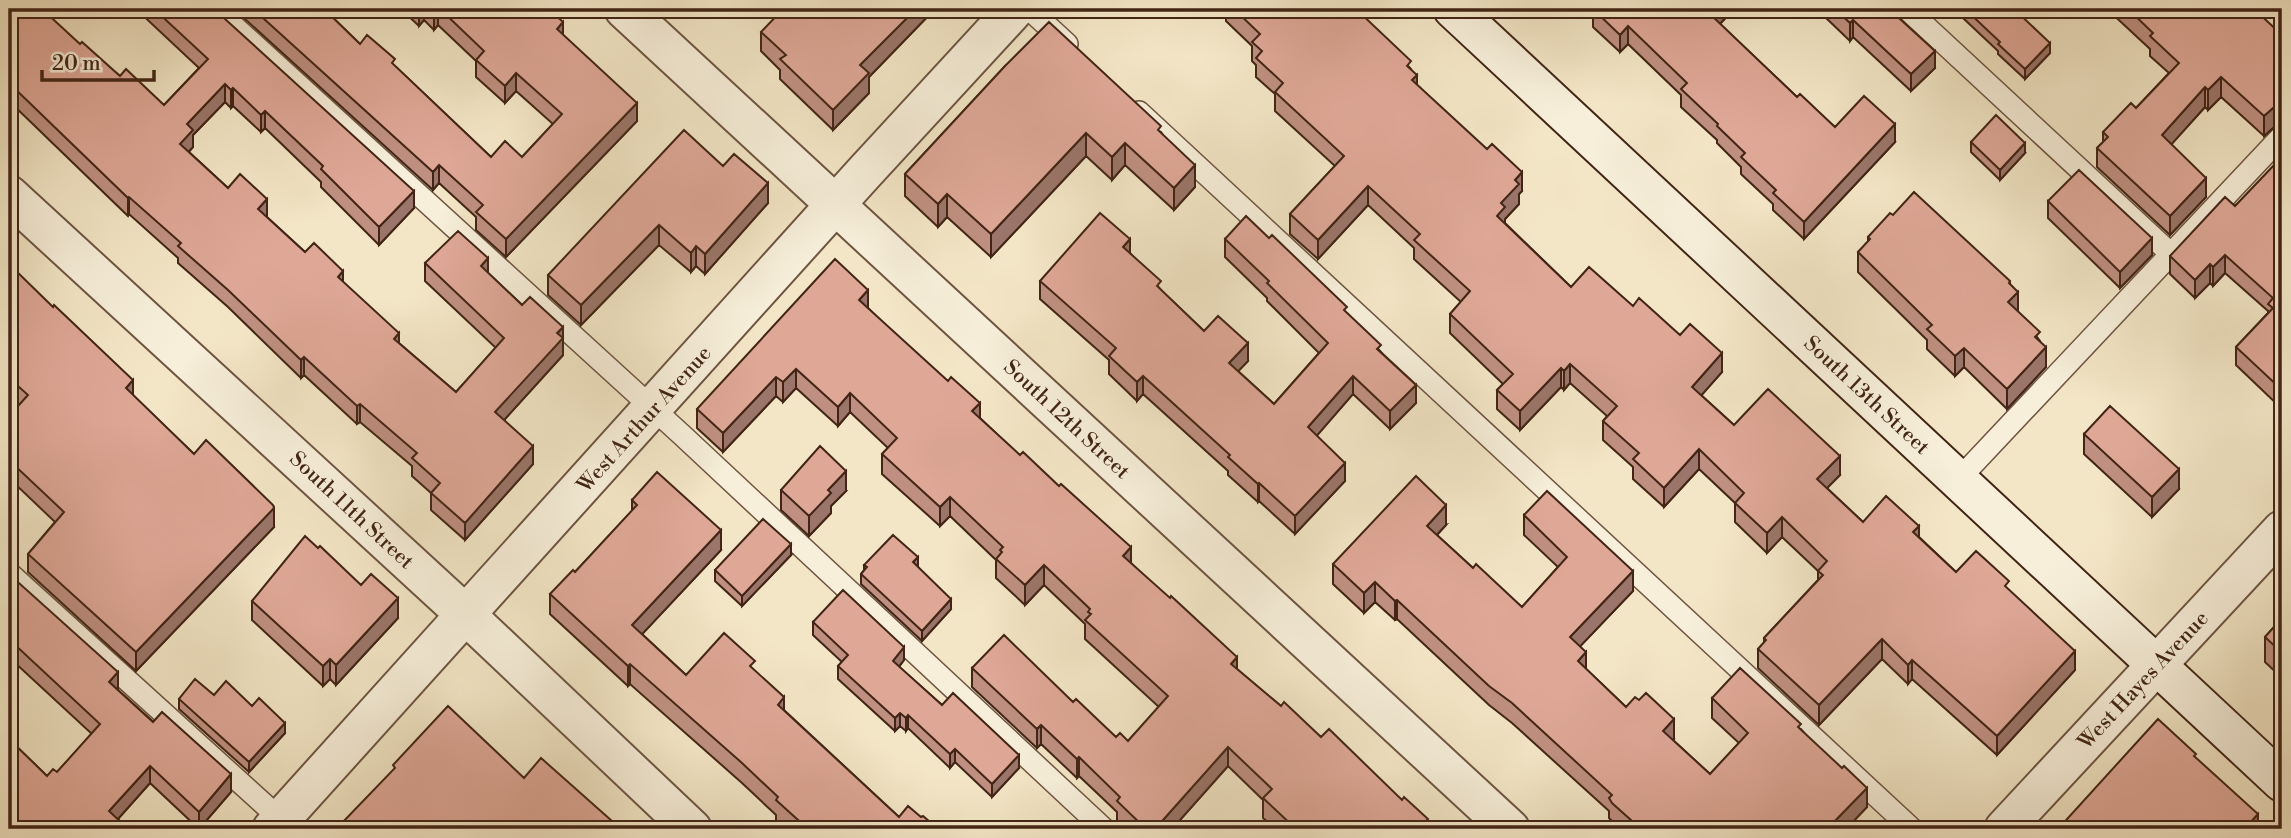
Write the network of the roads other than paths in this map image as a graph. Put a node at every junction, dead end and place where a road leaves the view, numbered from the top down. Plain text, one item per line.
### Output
1 (215, 9) edge
2 (624, 9) edge
3 (1015, 9) edge
4 (1029, 9) edge
5 (1452, 9) edge
6 (1907, 9) edge
7 (1078, 55) edge
8 (1129, 102) edge
9 (2282, 136) edge
10 (9, 195) edge
11 (836, 205) junction
12 (2171, 254) junction
13 (654, 409) junction
14 (1958, 480) junction
15 (2282, 530) edge
16 (9, 573) edge
17 (466, 615) junction
18 (2157, 665) junction
19 (2282, 782) edge
20 (282, 826) edge
21 (692, 829) edge
22 (1104, 829) edge
23 (1510, 829) edge
24 (1912, 829) edge
25 (2004, 829) edge

1 - 13 lane
2 - 11 street, South 12th Street
3 - 11 street, West Arthur Avenue
4 - 7 lane
5 - 14 street, South 13th Street
6 - 12 lane
8 - 24 lane
9 - 12 lane
10 - 17 street, South 11th Street
11 - 13 street, West Arthur Avenue
11 - 23 street, South 12th Street
12 - 14 lane
13 - 17 street, West Arthur Avenue
13 - 22 lane
14 - 18 street, South 13th Street
15 - 18 street, West Hayes Avenue
16 - 20 lane
17 - 20 street, West Arthur Avenue
17 - 21 street, South 11th Street
18 - 19 street, South 13th Street
18 - 25 street, West Hayes Avenue

